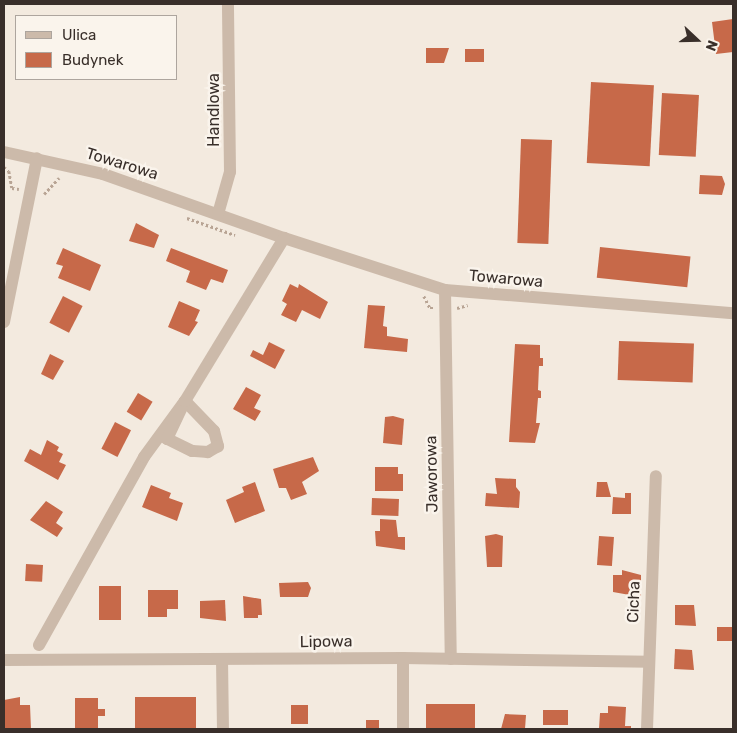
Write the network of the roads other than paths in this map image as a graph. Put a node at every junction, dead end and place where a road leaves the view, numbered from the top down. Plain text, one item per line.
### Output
1 (228, 4) edge
2 (4, 152) edge
3 (36, 158) junction
4 (218, 214) junction
5 (284, 238) junction
6 (445, 290) junction
7 (733, 313) edge
8 (4, 322) edge
9 (656, 476) dead end
10 (39, 645) dead end
11 (403, 658) junction
12 (451, 658) junction
13 (222, 659) junction
14 (4, 660) edge
15 (649, 662) junction
16 (223, 729) edge
17 (403, 729) edge
18 (647, 729) edge

1 - 4 street, Handlowa
2 - 3 street, Towarowa
3 - 4 street, Towarowa
3 - 8 street
4 - 5 street, Towarowa
5 - 6 street, Towarowa
5 - 10 street
6 - 7 street, Towarowa
6 - 12 street, Jaworowa
9 - 15 street, Cicha
11 - 12 street, Lipowa
11 - 13 street, Lipowa
11 - 17 street
12 - 15 street, Lipowa
13 - 14 street, Lipowa
13 - 16 street
15 - 18 street, Cicha

